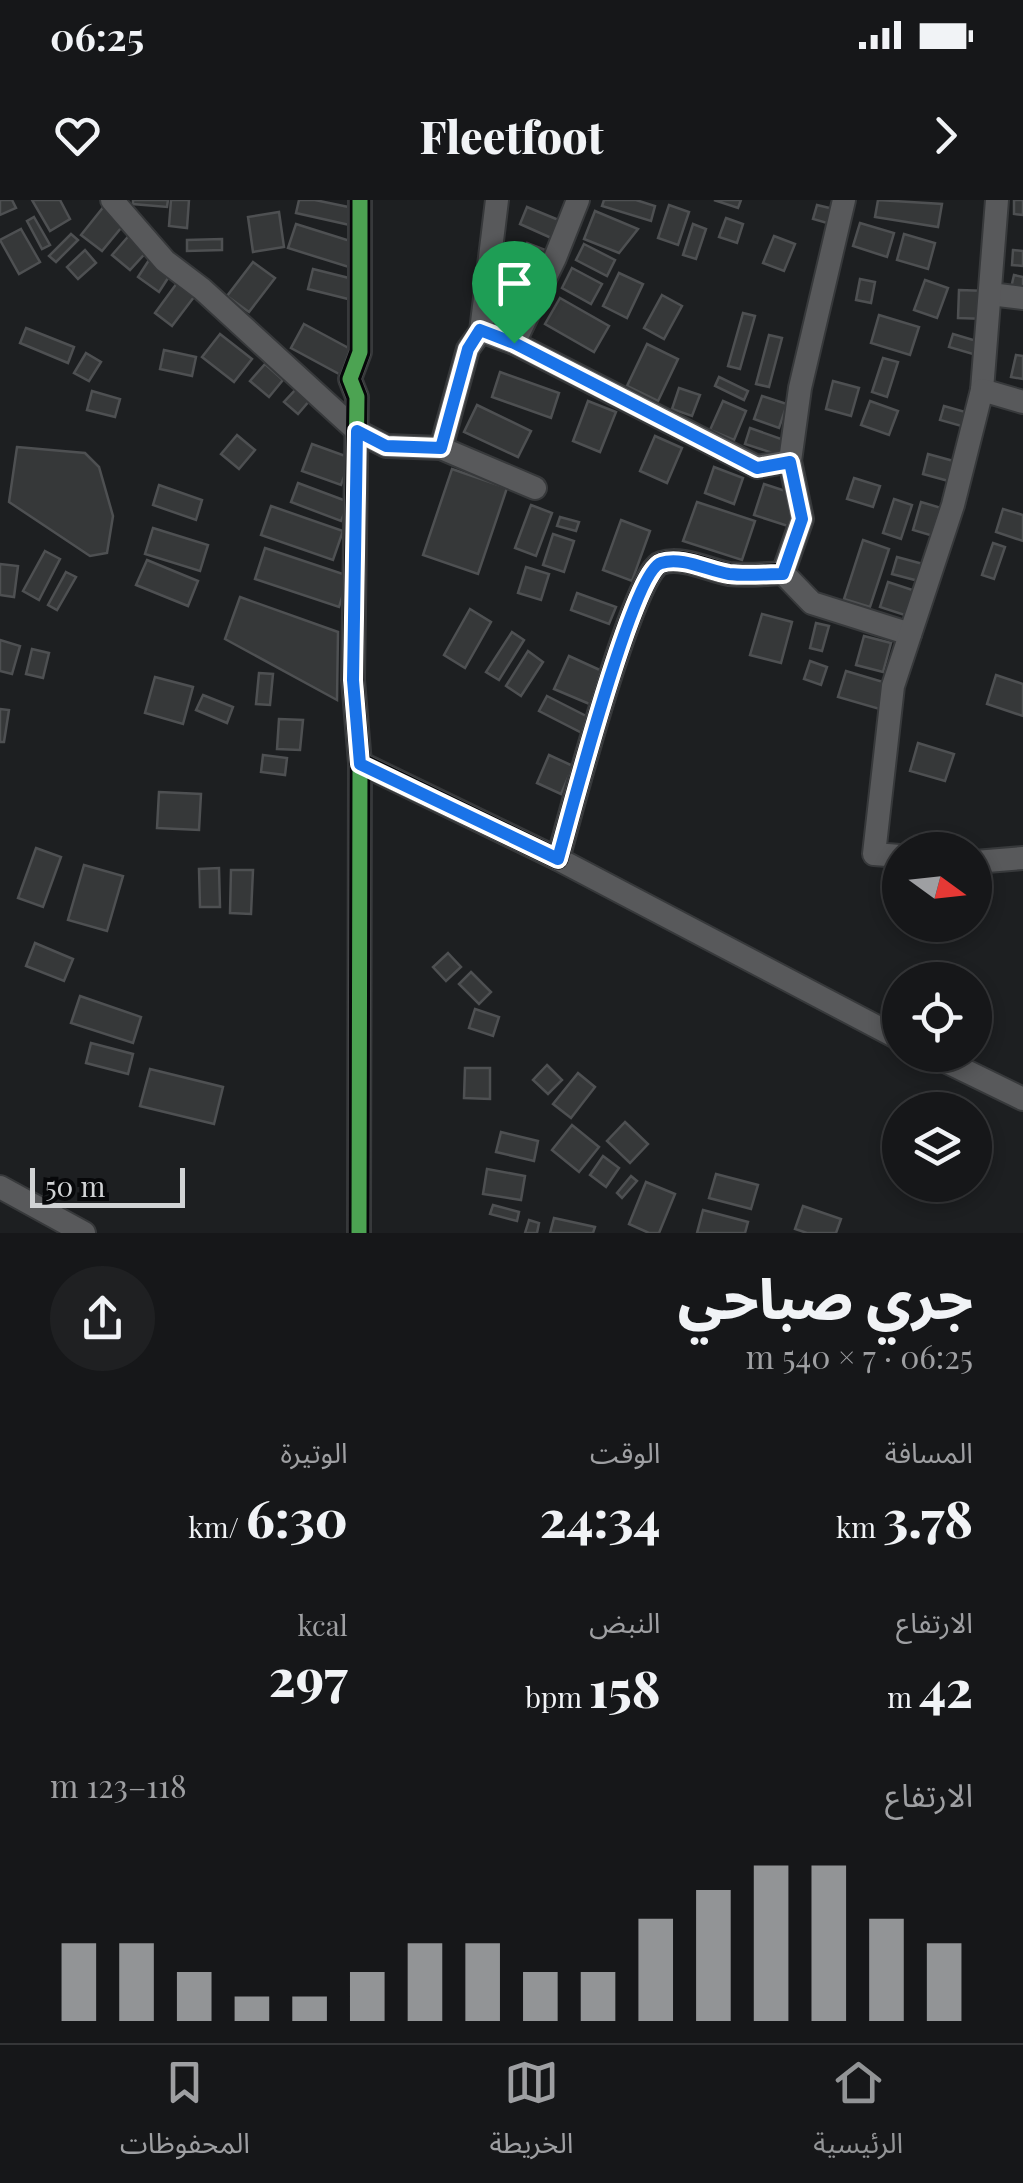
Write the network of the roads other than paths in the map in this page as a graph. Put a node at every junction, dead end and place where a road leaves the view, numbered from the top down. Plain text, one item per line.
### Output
1 (112, 200) edge
2 (360, 200) edge
3 (497, 200) edge
4 (578, 200) edge
5 (844, 200) edge
6 (996, 200) edge
7 (990, 294) junction
8 (1023, 298) edge
9 (480, 330) junction
10 (514, 343) junction
11 (982, 390) junction
12 (1023, 402) edge
13 (357, 431) junction
14 (441, 448) junction
15 (790, 462) junction
16 (535, 488) dead end
17 (783, 574) junction
18 (910, 634) junction
19 (360, 764) junction
20 (882, 855) edge
21 (1023, 858) edge
22 (558, 859) junction
23 (992, 861) edge
24 (882, 1029) edge
25 (967, 1072) edge
26 (1023, 1100) edge
27 (0, 1187) edge
28 (84, 1233) edge
29 (359, 1233) edge

1 - 13 street
2 - 13 street
3 - 9 street
4 - 10 street
5 - 15 street
6 - 7 street
7 - 8 street
7 - 11 street
9 - 10 street
9 - 14 street
10 - 15 street
11 - 12 street
11 - 18 street
13 - 14 street
13 - 19 street
14 - 16 street
15 - 17 street
17 - 18 street
17 - 22 street
18 - 20 street
19 - 22 street
19 - 29 street
21 - 23 street
22 - 24 street
25 - 26 street
27 - 28 street

